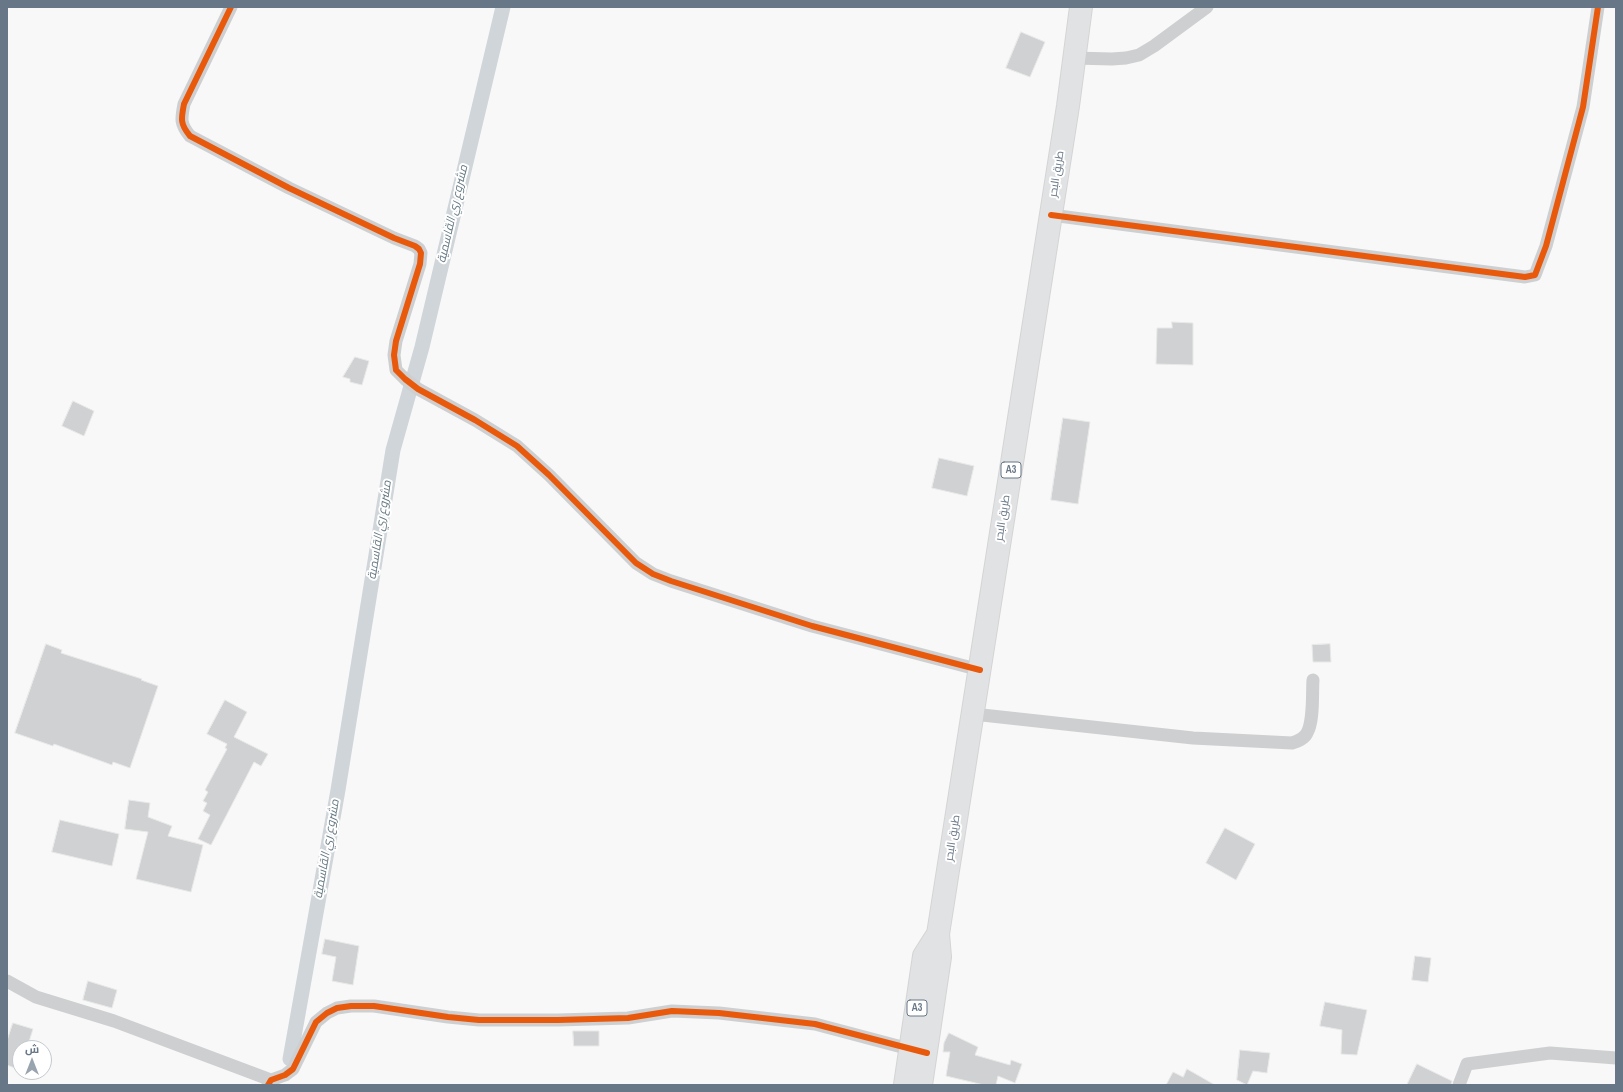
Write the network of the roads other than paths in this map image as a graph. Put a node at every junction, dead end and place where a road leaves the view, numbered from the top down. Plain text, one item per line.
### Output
1 (231, 7) edge
2 (1081, 7) edge
3 (1207, 7) edge
4 (1598, 7) edge
5 (1074, 58) junction
6 (1051, 215) junction
7 (980, 670) junction
8 (1313, 680) dead end
9 (972, 714) junction
10 (7, 980) edge
11 (919, 1051) junction
12 (1616, 1058) edge
13 (269, 1083) edge
14 (905, 1085) edge
15 (921, 1085) edge
16 (1459, 1085) edge

1 - 7 street
2 - 5 highway, طريق البحر / A3
3 - 5 street
4 - 6 street
5 - 6 highway, طريق البحر / A3
6 - 7 highway, طريق البحر / A3
7 - 9 highway, طريق البحر / A3
8 - 9 street
9 - 11 highway, طريق البحر / A3
10 - 13 street
11 - 13 street
11 - 14 highway, طريق البحر / A3
11 - 15 highway, طريق البحر / A3
12 - 16 street

